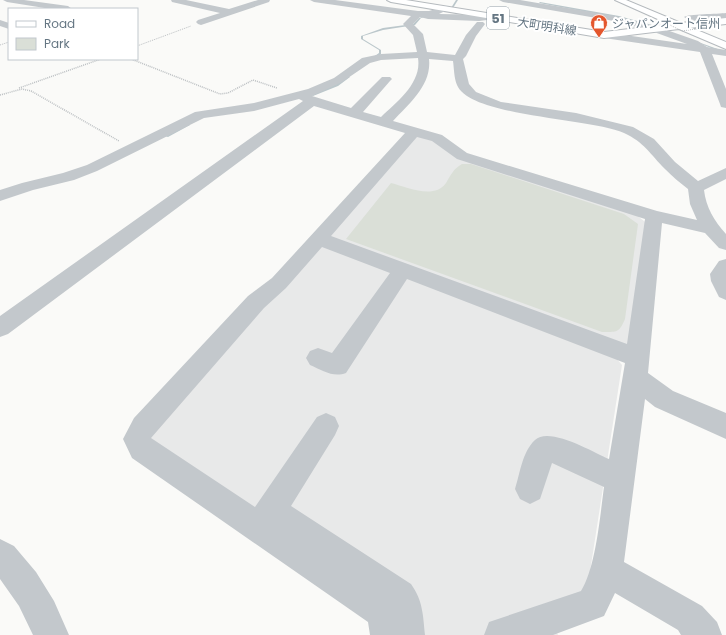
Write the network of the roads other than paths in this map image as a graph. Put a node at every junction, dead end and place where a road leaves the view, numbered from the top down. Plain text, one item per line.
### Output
1 (7, 0) edge
2 (175, 0) edge
3 (266, 0) edge
4 (316, 0) edge
5 (391, 0) edge
6 (503, 0) edge
7 (535, 0) edge
8 (619, 0) edge
9 (625, 0) edge
10 (194, 4) junction
11 (611, 5) dead end
12 (61, 8) edge
13 (641, 8) junction
14 (444, 9) junction
15 (176, 10) dead end
16 (229, 12) junction
17 (420, 14) junction
18 (492, 17) junction
19 (719, 19) edge
20 (685, 20) junction
21 (201, 22) road end
22 (480, 24) dead end
23 (662, 26) junction
24 (604, 35) junction
25 (726, 46) edge
26 (708, 51) junction
27 (726, 53) edge
28 (422, 55) junction
29 (456, 58) junction
30 (386, 79) dead end
31 (723, 92) edge
32 (307, 98) junction
33 (726, 104) edge
34 (354, 113) junction
35 (384, 122) junction
36 (414, 132) junction
37 (726, 173) edge
38 (696, 188) junction
39 (0, 196) edge
40 (654, 216) junction
41 (712, 230) junction
42 (320, 239) junction
43 (726, 244) edge
44 (726, 266) edge
45 (403, 270) junction
46 (726, 292) edge
47 (0, 328) edge
48 (318, 358) dead end
49 (636, 368) junction
50 (326, 426) dead end
51 (726, 426) edge
52 (620, 479) junction
53 (530, 489) dead end
54 (265, 519) junction
55 (0, 556) edge
56 (608, 570) junction
57 (51, 635) edge
58 (388, 635) edge
59 (407, 635) edge
60 (502, 635) edge
61 (704, 635) edge

1 - 12 street
2 - 10 street
3 - 16 street
4 - 17 street
5 - 14 main road, 大町明科線 / 51
6 - 23 street
7 - 23 street
8 - 13 main road
9 - 13 main road
10 - 15 street
10 - 16 street
11 - 13 street
13 - 19 main road
13 - 20 main road
14 - 17 street
14 - 18 main road, 大町明科線 / 51
16 - 21 street
17 - 18 street
17 - 28 street
18 - 24 main road, 大町明科線 / 51
19 - 20 main road, 大町明科線
20 - 23 main road, 大町明科線 / 51
20 - 25 main road
22 - 29 street
23 - 24 main road, 大町明科線 / 51
23 - 26 street
24 - 26 street
26 - 27 street
26 - 31 street
28 - 29 street
28 - 32 street
28 - 35 street
29 - 38 street
30 - 34 street
31 - 33 street
32 - 34 street
32 - 39 street
32 - 47 street
34 - 35 street
35 - 36 street
36 - 40 street
36 - 42 street
37 - 38 street
38 - 41 street
40 - 41 street
40 - 49 street
41 - 43 street
42 - 45 street
42 - 54 street
44 - 46 street
45 - 48 street
45 - 49 street
49 - 51 street
49 - 52 street
50 - 54 street
52 - 53 street
52 - 56 street
54 - 58 street
54 - 59 street
55 - 57 street
56 - 60 street
56 - 61 street

